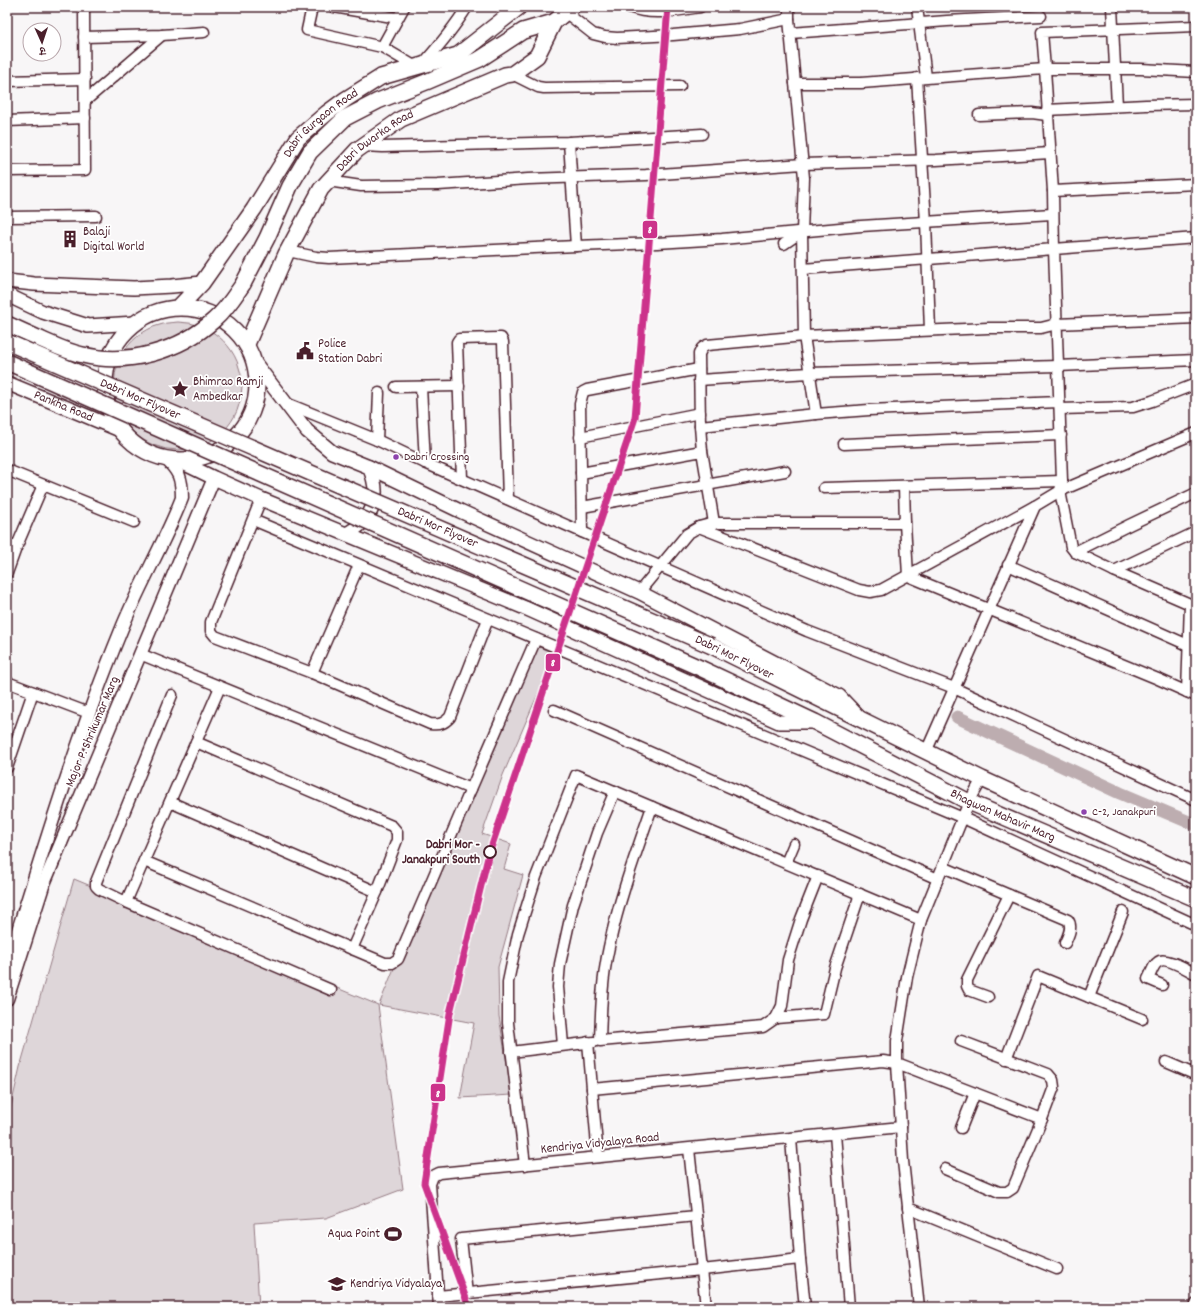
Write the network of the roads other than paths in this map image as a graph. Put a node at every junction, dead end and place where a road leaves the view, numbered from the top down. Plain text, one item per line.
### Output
1 (84, 7) edge
2 (312, 7) edge
3 (334, 7) edge
4 (404, 7) edge
5 (468, 7) edge
6 (519, 7) edge
7 (629, 7) edge
8 (700, 7) edge
9 (789, 7) edge
10 (917, 7) edge
11 (1112, 7) edge
12 (1041, 12) edge
13 (564, 14) edge
14 (398, 18) junction
15 (789, 19) junction
16 (919, 23) junction
17 (1196, 26) edge
18 (1112, 29) junction
19 (204, 32) dead end
20 (1042, 32) junction
21 (791, 33) junction
22 (162, 35) junction
23 (84, 37) junction
24 (382, 47) junction
25 (419, 66) junction
26 (1045, 69) junction
27 (1115, 69) junction
28 (1196, 72) edge
29 (512, 74) junction
30 (922, 78) junction
31 (85, 79) junction
32 (7, 81) edge
33 (795, 83) junction
34 (680, 86) dead end
35 (85, 101) junction
36 (1196, 104) edge
37 (1117, 106) junction
38 (1047, 113) junction
39 (979, 114) dead end
40 (85, 118) junction
41 (7, 121) edge
42 (702, 134) dead end
43 (569, 142) junction
44 (363, 146) junction
45 (1050, 154) junction
46 (922, 160) junction
47 (803, 164) junction
48 (7, 171) edge
49 (570, 178) junction
50 (328, 181) junction
51 (1196, 184) edge
52 (1053, 191) junction
53 (1052, 214) junction
54 (96, 216) dead end
55 (7, 217) edge
56 (926, 222) junction
57 (802, 232) junction
58 (1196, 238) edge
59 (784, 244) dead end
60 (576, 246) junction
61 (1054, 249) junction
62 (288, 251) junction
63 (926, 259) junction
64 (803, 270) junction
65 (7, 281) edge
66 (202, 283) junction
67 (7, 295) edge
68 (179, 307) junction
69 (1196, 318) edge
70 (135, 322) junction
71 (7, 324) edge
72 (1057, 324) junction
73 (930, 330) junction
74 (804, 336) junction
75 (7, 342) edge
76 (247, 344) junction
77 (1196, 360) edge
78 (7, 362) edge
79 (255, 363) junction
80 (1058, 366) junction
81 (699, 370) junction
82 (810, 373) junction
83 (699, 380) junction
84 (7, 383) edge
85 (1196, 384) edge
86 (459, 386) junction
87 (396, 387) dead end
88 (421, 387) junction
89 (379, 393) dead end
90 (286, 403) junction
91 (1060, 406) junction
92 (700, 413) junction
93 (816, 414) junction
94 (700, 426) junction
95 (120, 430) junction
96 (1196, 433) edge
97 (1060, 435) junction
98 (580, 437) junction
99 (377, 440) junction
100 (844, 444) dead end
101 (702, 451) junction
102 (164, 458) junction
103 (179, 460) junction
104 (424, 463) junction
105 (369, 467) junction
106 (7, 470) edge
107 (785, 471) dead end
108 (581, 473) junction
109 (214, 478) junction
110 (462, 479) junction
111 (708, 484) junction
112 (43, 485) junction
113 (904, 486) junction
114 (1061, 486) junction
115 (824, 488) dead end
116 (1196, 493) edge
117 (261, 499) junction
118 (508, 499) junction
119 (1035, 506) junction
120 (582, 507) junction
121 (253, 520) junction
122 (134, 522) dead end
123 (714, 523) junction
124 (905, 523) junction
125 (699, 527) junction
126 (582, 532) junction
127 (1196, 532) edge
128 (346, 534) junction
129 (12, 546) edge
130 (1075, 552) junction
131 (359, 565) junction
132 (1008, 565) junction
133 (661, 566) junction
134 (1114, 571) junction
135 (7, 573) edge
136 (908, 576) junction
137 (638, 592) junction
138 (989, 608) junction
139 (488, 619) junction
140 (536, 639) junction
141 (1188, 646) junction
142 (140, 654) junction
143 (312, 673) junction
144 (7, 682) edge
145 (220, 687) junction
146 (954, 688) junction
147 (33, 692) junction
148 (1191, 694) edge
149 (172, 695) dead end
150 (554, 710) dead end
151 (89, 713) junction
152 (815, 722) junction
153 (863, 722) junction
154 (196, 742) junction
155 (926, 752) junction
156 (7, 768) edge
157 (982, 779) junction
158 (471, 789) junction
159 (615, 791) junction
160 (1196, 800) edge
161 (170, 802) junction
162 (969, 802) junction
163 (652, 807) junction
164 (963, 818) junction
165 (794, 844) dead end
166 (144, 861) junction
167 (786, 863) junction
168 (943, 867) junction
169 (818, 876) junction
170 (1196, 877) edge
171 (938, 879) junction
172 (376, 892) junction
173 (860, 894) junction
174 (1009, 895) junction
175 (1196, 899) edge
176 (126, 902) junction
177 (1123, 912) dead end
178 (921, 920) junction
179 (1196, 925) edge
180 (1066, 943) dead end
181 (15, 944) edge
182 (352, 949) junction
183 (7, 961) edge
184 (1196, 974) edge
185 (1162, 985) dead end
186 (331, 990) dead end
187 (988, 997) dead end
188 (1089, 997) junction
189 (7, 999) edge
190 (776, 1018) junction
191 (1142, 1019) dead end
192 (600, 1041) junction
193 (962, 1041) dead end
194 (588, 1042) junction
195 (563, 1045) junction
196 (511, 1052) junction
197 (1006, 1059) junction
198 (1166, 1062) dead end
199 (896, 1063) junction
200 (1196, 1069) edge
201 (592, 1088) junction
202 (974, 1093) junction
203 (1042, 1119) junction
204 (901, 1127) junction
205 (961, 1128) dead end
206 (835, 1134) junction
207 (791, 1138) junction
208 (689, 1148) junction
209 (598, 1157) junction
210 (526, 1165) junction
211 (945, 1169) dead end
212 (908, 1208) junction
213 (696, 1216) junction
214 (800, 1259) junction
215 (1057, 1269) dead end
216 (702, 1270) junction
217 (467, 1294) junction
218 (438, 1296) junction
219 (1196, 1304) edge
220 (439, 1307) edge
221 (706, 1307) edge
222 (805, 1307) edge
223 (849, 1307) edge
224 (919, 1307) edge
225 (1195, 1307) edge

1 - 23 street
2 - 24 street
3 - 14 street
4 - 14 street
5 - 25 street
6 - 25 main road, Dabri Gurgaon Road
7 - 8 street
9 - 15 street
10 - 16 street
11 - 18 street
12 - 16 street
12 - 20 street
13 - 15 street
13 - 29 main road, Dabri Dwarka Road
13 - 71 main road, bridge
14 - 24 street
15 - 21 street
16 - 21 street
16 - 30 street
17 - 18 street
18 - 20 street
18 - 27 street
19 - 22 street
20 - 26 street
21 - 33 street
22 - 23 street
22 - 35 street
23 - 31 street
24 - 25 street
25 - 66 main road, Dabri Gurgaon Road
26 - 27 street
26 - 30 street
26 - 38 street
27 - 28 street
27 - 37 street
29 - 34 street
29 - 44 main road, Dabri Dwarka Road
30 - 33 street
30 - 46 street
31 - 32 street
31 - 35 street
33 - 47 street
35 - 40 street
36 - 37 street
37 - 38 street
38 - 39 street
38 - 45 street
40 - 41 street
40 - 48 street
42 - 43 street
43 - 44 street
43 - 49 street
44 - 50 main road, Dabri Dwarka Road
45 - 46 street
45 - 52 street
46 - 47 street
46 - 56 street
47 - 49 street
47 - 57 street
49 - 50 street
49 - 60 street
50 - 62 main road, Dabri Dwarka Road
51 - 52 street
52 - 53 street
53 - 56 street
53 - 61 street
54 - 55 street
56 - 57 street
56 - 63 street
57 - 59 street
57 - 60 street
57 - 64 street
58 - 61 street
60 - 62 street
61 - 63 street
61 - 72 street
62 - 76 main road, Dabri Dwarka Road
63 - 64 street
63 - 73 street
64 - 74 street
65 - 66 main road
66 - 68 main road, Dabri Gurgaon Road
67 - 70 main road
68 - 70 main road
68 - 76 main road
69 - 72 street
70 - 95 main road
72 - 73 street
72 - 80 street
73 - 74 street
74 - 81 street
74 - 82 street
75 - 153 main road, Dabri Mor Flyover, bridge
76 - 79 main road
77 - 80 street
78 - 152 main road, Dabri Mor Flyover, bridge
79 - 90 main road
79 - 103 main road
80 - 82 street
80 - 91 street
81 - 83 street
81 - 98 street
82 - 83 street
82 - 93 street
83 - 92 street
84 - 95 main road, Pankha Road
85 - 91 street
86 - 88 street
86 - 110 street
86 - 118 street
87 - 88 street
88 - 104 street
89 - 99 street
90 - 99 street
90 - 105 main road
91 - 93 street
91 - 97 street
92 - 94 street
92 - 98 street
93 - 94 street
94 - 101 street
95 - 102 main road
96 - 114 street
97 - 100 street
97 - 114 street
98 - 108 street
99 - 104 street
101 - 108 street
101 - 111 street
102 - 103 main road
102 - 151 street, Major P. Shrikumar Marg
103 - 109 main road
104 - 110 street
105 - 128 main road
105 - 137 main road
106 - 112 street
107 - 111 street
108 - 120 street
109 - 117 main road
109 - 142 street, Major P. Shrikumar Marg
110 - 118 street
111 - 120 street
111 - 123 street
112 - 122 street
112 - 129 street
113 - 114 street
113 - 115 street
113 - 124 street
114 - 119 street
114 - 130 street
116 - 130 street
117 - 121 street
117 - 128 main road
118 - 126 street
119 - 132 street
119 - 136 street
120 - 126 street
121 - 131 street
121 - 143 street
123 - 124 street
123 - 125 street
124 - 136 street
125 - 133 street
125 - 136 street
126 - 133 street
127 - 134 street
128 - 152 main road
129 - 135 street
130 - 134 street
131 - 139 street
131 - 143 street
132 - 138 street
132 - 141 street
133 - 137 street
133 - 146 street
134 - 141 street
136 - 138 street
137 - 153 main road
138 - 146 street
138 - 148 street
139 - 140 street
139 - 143 street
140 - 158 street
140 - 164 street
141 - 148 street
142 - 145 street
142 - 181 street, Major P. Shrikumar Marg
144 - 147 street
145 - 154 street
145 - 158 street
146 - 155 street
146 - 160 street
147 - 151 street
147 - 156 street
149 - 176 street
150 - 171 street
151 - 181 street, Major P. Shrikumar Marg
152 - 162 main road, Bhagwan Mahavir Marg
153 - 155 main road, Bhagwan Mahavir Marg
154 - 161 street
154 - 172 street
155 - 157 main road, Bhagwan Mahavir Marg
157 - 162 street
157 - 170 main road, Bhagwan Mahavir Marg
158 - 182 street
159 - 163 street
159 - 195 street
159 - 196 street
161 - 166 street
161 - 172 street
162 - 164 street
162 - 175 main road, Bhagwan Mahavir Marg
163 - 167 street
163 - 192 street
164 - 168 street
164 - 179 street
165 - 167 street
166 - 176 street
166 - 182 street
167 - 169 street
168 - 171 street
168 - 174 street
169 - 173 street
169 - 190 street
171 - 178 street
172 - 182 street
173 - 178 street
173 - 190 street
174 - 180 street
174 - 187 street
176 - 186 street
177 - 188 street
178 - 199 street
181 - 183 street, Major P. Shrikumar Marg
181 - 189 street, Major P. Shrikumar Marg
184 - 185 street
188 - 191 street
188 - 197 street
190 - 192 street
192 - 194 street
193 - 197 street
194 - 195 street
194 - 201 street
195 - 196 street
196 - 210 street
197 - 203 street
198 - 200 street
199 - 201 street
199 - 202 street
199 - 204 street
201 - 209 street
202 - 203 street
202 - 205 street
203 - 211 street
204 - 206 street, Kendriya Vidyalaya Road
204 - 212 street
206 - 207 street, Kendriya Vidyalaya Road
206 - 223 street
207 - 208 street, Kendriya Vidyalaya Road
207 - 214 street
208 - 209 street, Kendriya Vidyalaya Road
208 - 213 street
209 - 210 street, Kendriya Vidyalaya Road
210 - 218 street, Kendriya Vidyalaya Road
212 - 215 street
212 - 224 street
213 - 216 street
213 - 217 street
214 - 216 street
214 - 222 street
216 - 217 street
216 - 221 street
217 - 218 street
218 - 220 street, Kendriya Vidyalaya Road
219 - 225 street

